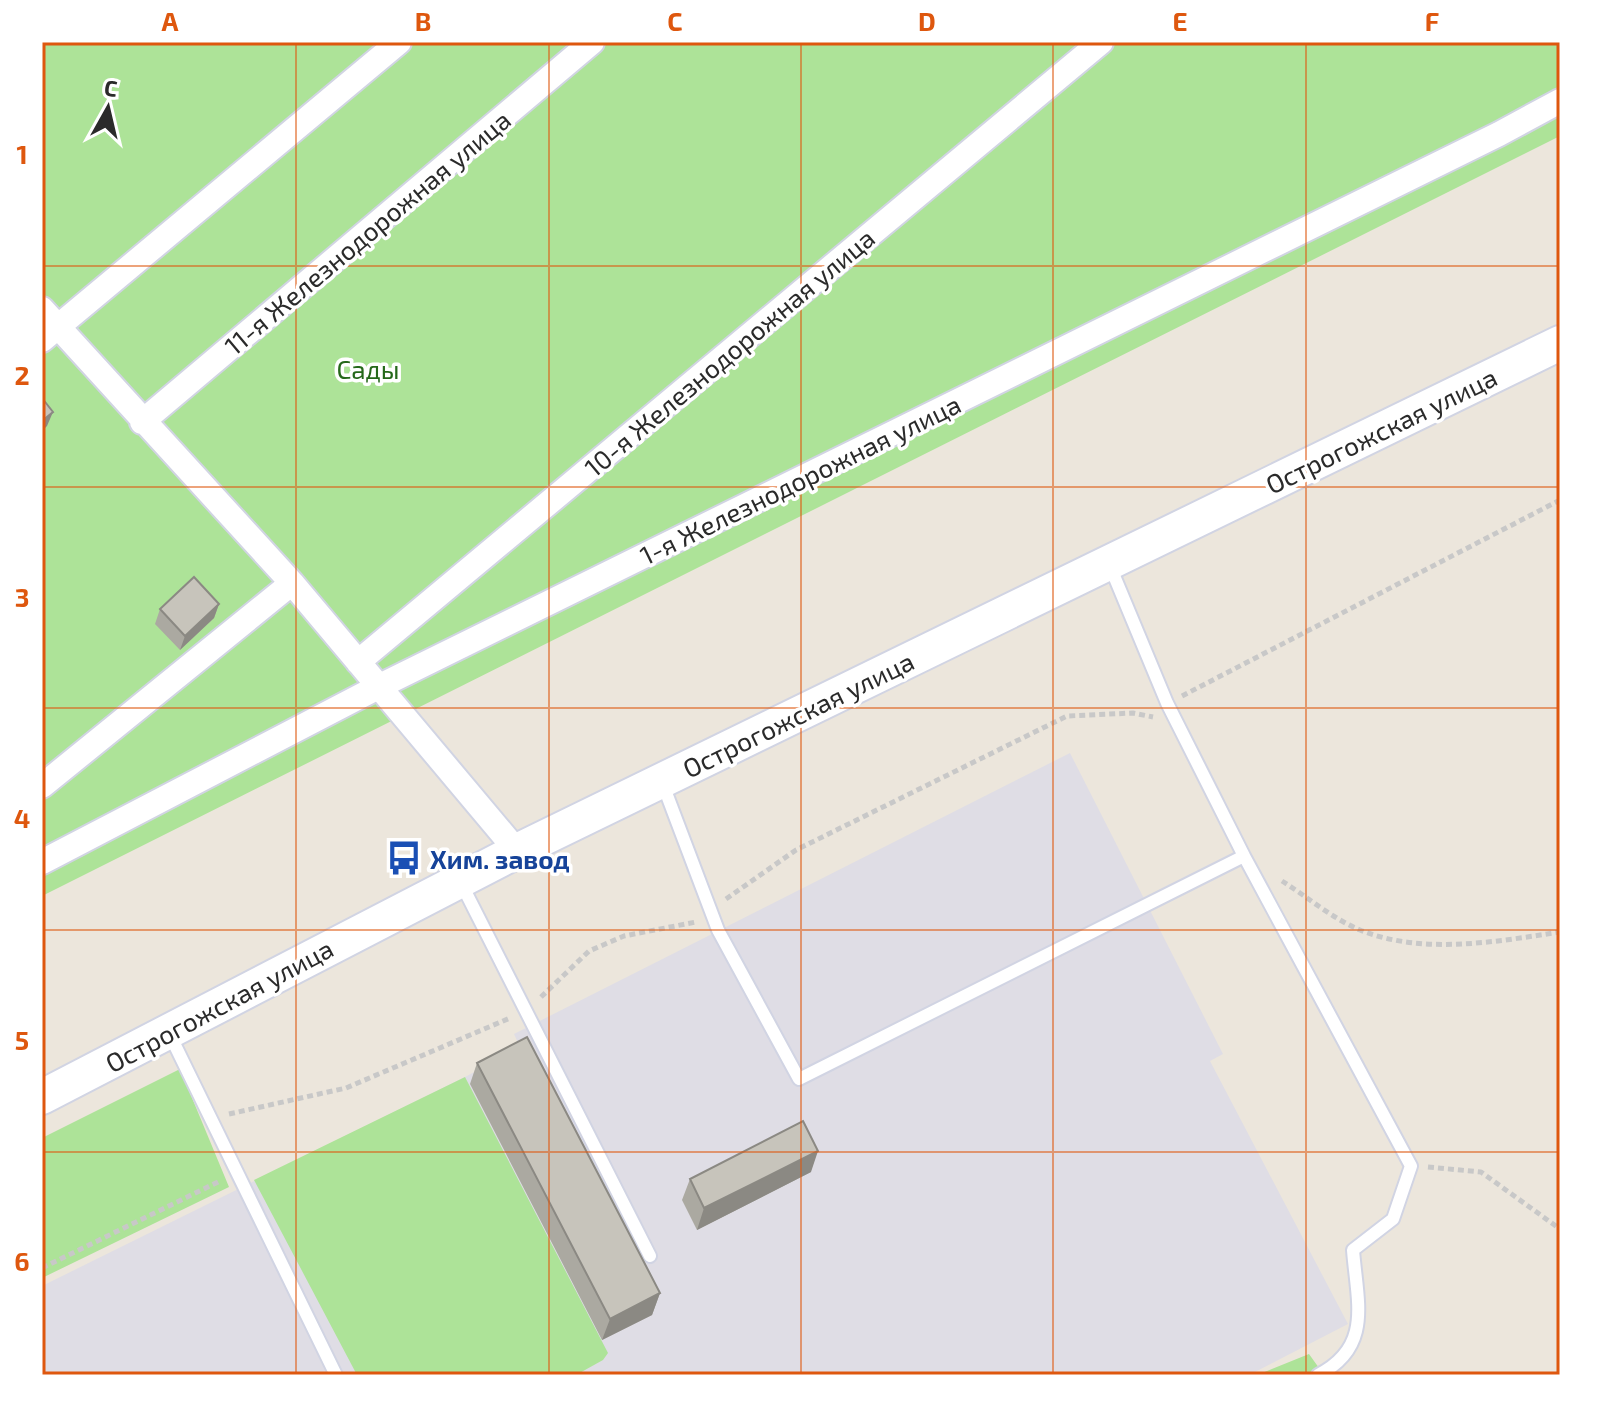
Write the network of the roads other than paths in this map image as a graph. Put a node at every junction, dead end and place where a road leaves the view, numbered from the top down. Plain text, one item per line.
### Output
1 (399, 42) edge
2 (592, 42) edge
3 (1101, 42) edge
4 (1560, 82) edge
5 (1560, 101) edge
6 (1499, 134) junction
7 (47, 326) edge
8 (1560, 343) edge
9 (142, 422) junction
10 (1109, 563) junction
11 (292, 583) junction
12 (358, 662) junction
13 (378, 687) junction
14 (661, 780) junction
15 (42, 786) edge
16 (517, 851) junction
17 (1244, 856) junction
18 (42, 862) edge
19 (459, 880) junction
20 (169, 1033) junction
21 (42, 1097) edge
22 (650, 1256) dead end
23 (336, 1375) edge
24 (1318, 1375) edge

1 - 7 street
2 - 9 street, 11-я Железнодорожная улица
3 - 12 street, 10-я Железнодорожная улица
4 - 6 street
5 - 6 street, 1-я Железнодорожная улица
6 - 13 street, 1-я Железнодорожная улица
7 - 9 street
8 - 10 street, Острогожская улица
9 - 11 street
10 - 14 street, Острогожская улица
10 - 17 lane
11 - 12 street
11 - 15 street
12 - 13 street
13 - 16 street
13 - 18 street, 1-я Железнодорожная улица
14 - 16 street, Острогожская улица
14 - 17 lane
16 - 19 street, Острогожская улица
17 - 24 lane
19 - 20 street, Острогожская улица
19 - 22 lane
20 - 21 street, Острогожская улица
20 - 23 lane

